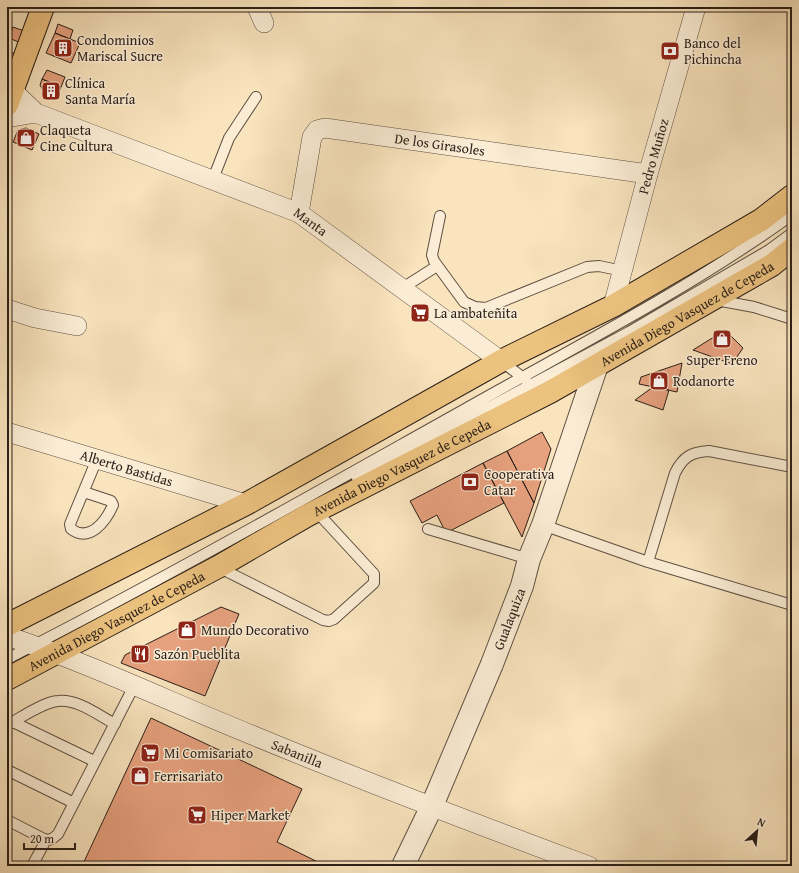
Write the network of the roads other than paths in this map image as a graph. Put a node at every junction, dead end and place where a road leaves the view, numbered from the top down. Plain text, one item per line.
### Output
1 (43, 7) edge
2 (696, 7) edge
3 (9, 95) edge
4 (256, 97) dead end
5 (36, 114) junction
6 (7, 118) edge
7 (648, 174) junction
8 (213, 179) junction
9 (792, 196) edge
10 (300, 213) junction
11 (792, 215) edge
12 (440, 216) dead end
13 (792, 233) edge
14 (792, 249) edge
15 (437, 266) junction
16 (623, 271) junction
17 (401, 289) junction
18 (713, 299) junction
19 (613, 306) junction
20 (7, 309) edge
21 (792, 319) edge
22 (78, 326) dead end
23 (501, 361) junction
24 (597, 365) junction
25 (522, 377) junction
26 (541, 388) junction
27 (7, 432) edge
28 (97, 459) junction
29 (792, 467) edge
30 (84, 492) junction
31 (246, 504) junction
32 (316, 511) junction
33 (543, 525) junction
34 (428, 529) dead end
35 (529, 559) junction
36 (648, 562) junction
37 (218, 567) junction
38 (792, 605) edge
39 (7, 625) edge
40 (7, 636) edge
41 (44, 648) junction
42 (7, 659) edge
43 (7, 666) edge
44 (7, 679) edge
45 (135, 684) junction
46 (10, 723) edge
47 (115, 724) junction
48 (94, 761) junction
49 (7, 770) edge
50 (74, 803) junction
51 (431, 808) junction
52 (7, 820) edge
53 (46, 840) junction
54 (32, 866) edge
55 (404, 866) edge
56 (589, 866) edge

1 - 3 main road
2 - 7 street, Pedro Muñoz
3 - 5 street, Manta
4 - 8 lane
5 - 6 street, Manta
5 - 8 street, Manta
7 - 10 street, De los Girasoles
7 - 16 street, Pedro Muñoz
8 - 10 street, Manta
9 - 19 main road
10 - 17 street, Manta
11 - 25 lane
12 - 15 lane
13 - 26 lane
14 - 18 main road, Avenida Diego Vasquez de Cepeda
15 - 16 lane
15 - 17 lane
16 - 19 street, Pedro Muñoz
17 - 23 street, Manta
18 - 21 lane
18 - 24 main road, Avenida Diego Vasquez de Cepeda
19 - 23 main road
20 - 22 street
23 - 25 lane, Manta
23 - 31 main road
24 - 26 main road, Avenida Diego Vasquez de Cepeda
24 - 33 street, Gualaquiza
25 - 26 lane, Manta
25 - 41 lane
26 - 32 main road, Avenida Diego Vasquez de Cepeda
26 - 41 lane
27 - 28 street, Alberto Bastidas
28 - 30 lane
28 - 31 street, Alberto Bastidas
29 - 36 lane
30 - 30 lane
31 - 39 main road
32 - 37 main road, Avenida Diego Vasquez de Cepeda
32 - 37 lane
33 - 35 street, Gualaquiza
33 - 36 lane
34 - 35 lane
35 - 51 street, Gualaquiza
36 - 38 lane
37 - 41 main road, Avenida Diego Vasquez de Cepeda
40 - 41 street, Sabanilla
41 - 42 lane
41 - 43 lane
41 - 44 main road, Avenida Diego Vasquez de Cepeda
41 - 45 street, Sabanilla
45 - 47 lane
45 - 51 street, Sabanilla
46 - 47 lane
46 - 48 lane
47 - 48 lane
48 - 50 lane
49 - 50 lane
50 - 53 lane
51 - 55 street, Gualaquiza
51 - 56 street, Sabanilla
52 - 53 lane
53 - 54 lane

